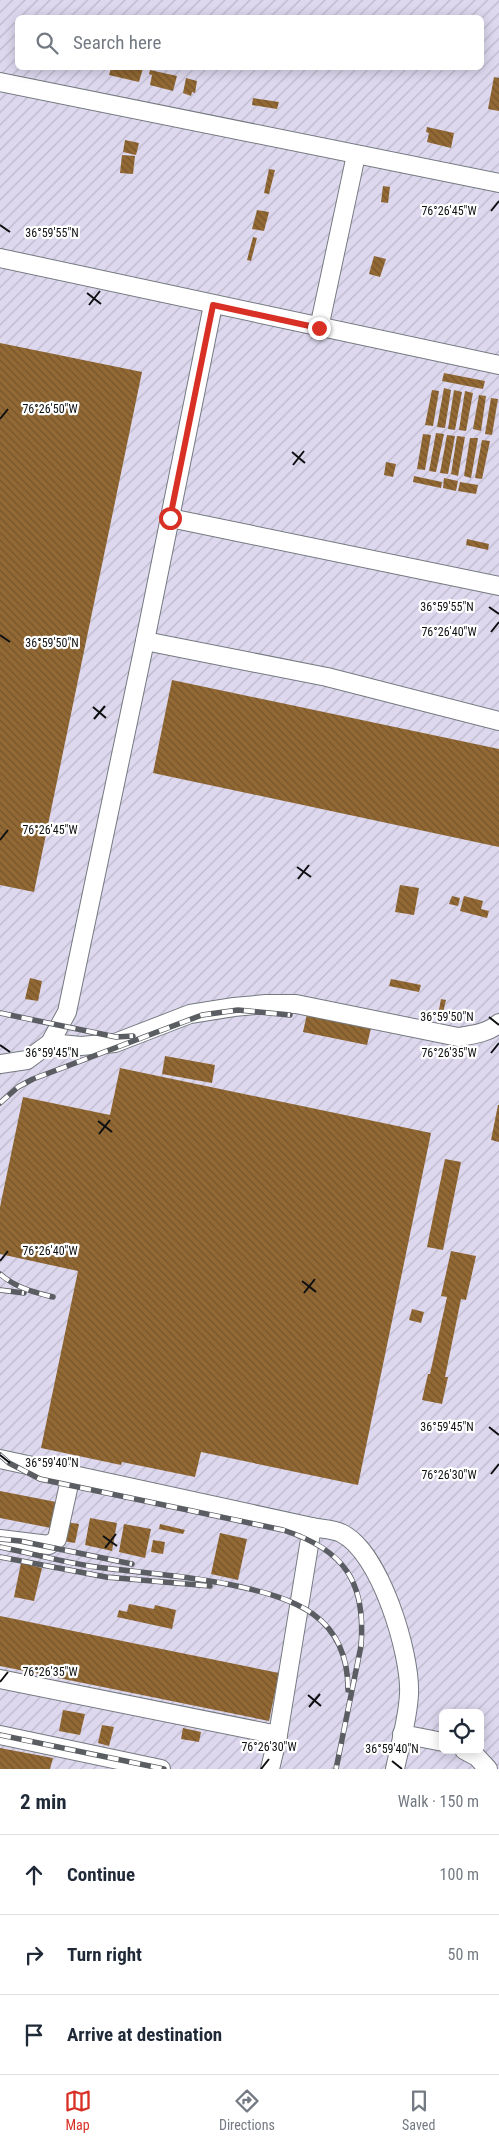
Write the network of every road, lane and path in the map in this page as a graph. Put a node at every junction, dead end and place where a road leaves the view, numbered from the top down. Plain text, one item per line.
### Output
1 (0, 82) edge
2 (356, 155) junction
3 (499, 183) edge
4 (0, 258) edge
5 (213, 305) junction
6 (319, 328) junction
7 (499, 365) edge
8 (170, 518) junction
9 (499, 586) edge
10 (145, 641) junction
11 (499, 721) edge
12 (499, 1023) edge
13 (50, 1043) junction
14 (0, 1064) edge
15 (0, 1459) edge
16 (71, 1475) junction
17 (312, 1527) junction
18 (0, 1539) edge
19 (0, 1679) edge
20 (402, 1734) junction
21 (0, 1735) edge
22 (278, 1735) junction
23 (439, 1741) edge
24 (471, 1754) edge
25 (161, 1769) edge
26 (270, 1769) edge
27 (396, 1769) edge
28 (488, 1769) edge

1 - 2 lane
2 - 3 lane
2 - 6 lane
4 - 5 lane
5 - 6 lane
5 - 8 lane
6 - 7 lane
8 - 9 lane
8 - 10 lane
10 - 11 lane
10 - 13 lane
12 - 13 lane
13 - 14 lane
15 - 16 lane
16 - 17 lane
16 - 18 lane
17 - 20 lane
17 - 22 lane
19 - 22 lane
20 - 23 lane
20 - 27 lane
21 - 25 lane
22 - 26 lane
24 - 28 lane

